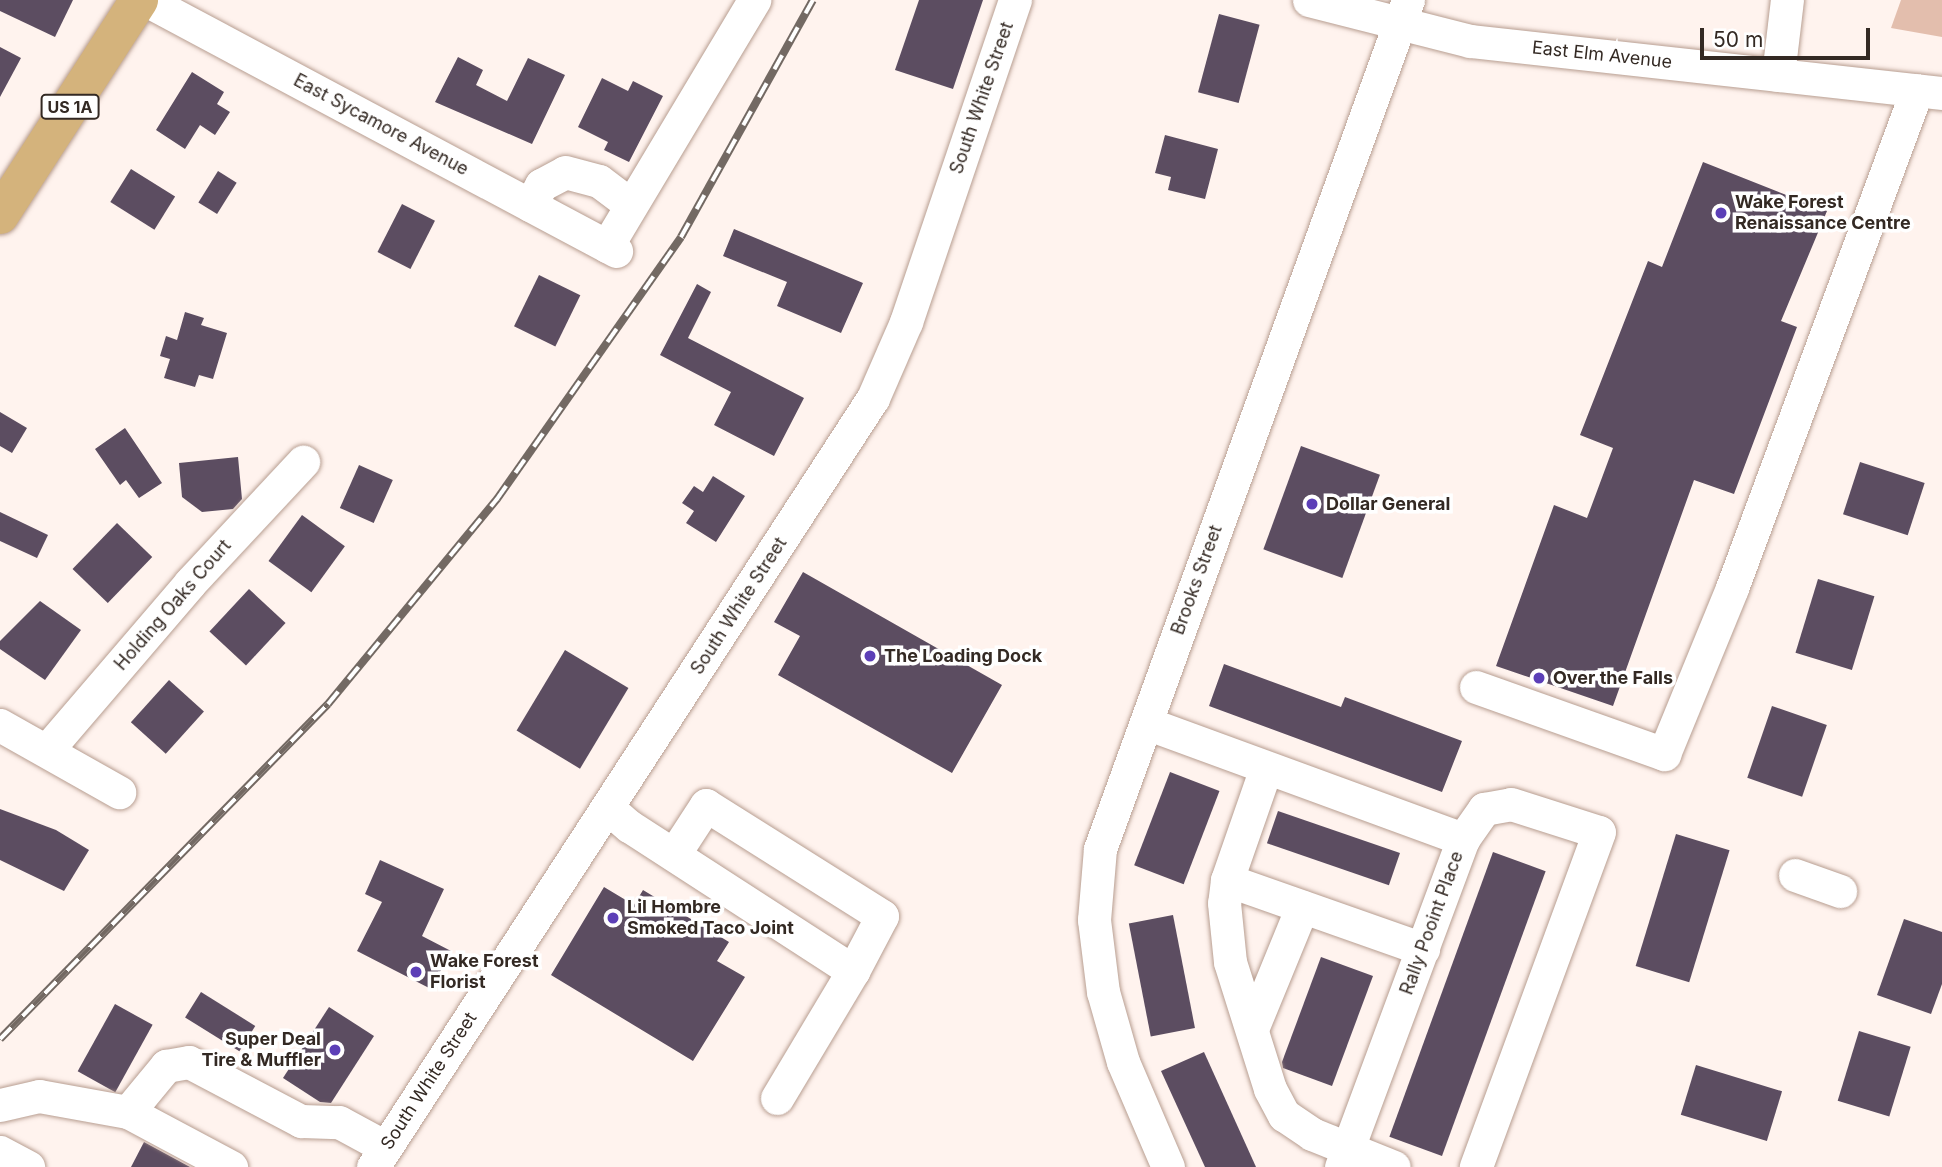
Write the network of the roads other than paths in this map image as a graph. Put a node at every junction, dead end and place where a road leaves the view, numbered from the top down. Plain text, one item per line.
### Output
1 (139, 0) edge
2 (146, 0) edge
3 (754, 0) edge
4 (1015, 0) edge
5 (1308, 0) edge
6 (1787, 0) edge
7 (1403, 13) edge
8 (1778, 75) junction
9 (1929, 91) edge
10 (629, 204) junction
11 (530, 205) junction
12 (0, 215) edge
13 (303, 462) dead end
14 (1476, 687) dead end
15 (1146, 723) junction
16 (0, 726) edge
17 (47, 750) junction
18 (1266, 768) junction
19 (119, 792) dead end
20 (608, 808) junction
21 (1463, 839) junction
22 (674, 854) junction
23 (1794, 875) dead end
24 (1227, 880) junction
25 (1840, 891) dead end
26 (1302, 907) junction
27 (1423, 949) junction
28 (853, 971) junction
29 (1252, 1029) junction
30 (777, 1098) dead end
31 (0, 1104) edge
32 (128, 1112) junction
33 (0, 1152) edge
34 (379, 1157) edge
35 (1344, 1159) edge
36 (28, 1167) edge
37 (231, 1167) edge
38 (1168, 1167) edge
39 (1394, 1167) edge
40 (1476, 1167) edge

1 - 12 main road, US 1A
2 - 11 street, East Sycamore Avenue
3 - 10 street
4 - 20 street, South White Street
5 - 7 street, East Elm Avenue
6 - 8 street
7 - 8 street, East Elm Avenue
7 - 15 street, Brooks Street
8 - 9 street, East Elm Avenue
9 - 14 street
10 - 11 street
10 - 11 street, East Sycamore Avenue
13 - 17 street, Holding Oaks Court
15 - 18 street, Rally Pooint Place
15 - 38 street, Brooks Street
16 - 17 street
17 - 19 street
18 - 21 street, Rally Pooint Place
18 - 24 street
20 - 22 street
20 - 34 street, South White Street
21 - 27 street, Rally Pooint Place
21 - 40 street
22 - 28 street
22 - 28 street
23 - 25 street
24 - 26 street
24 - 29 street
26 - 27 street
26 - 29 street
27 - 35 street, Rally Pooint Place
28 - 30 street
29 - 35 street
31 - 32 street
32 - 34 street
32 - 37 street
33 - 36 street
35 - 39 street

